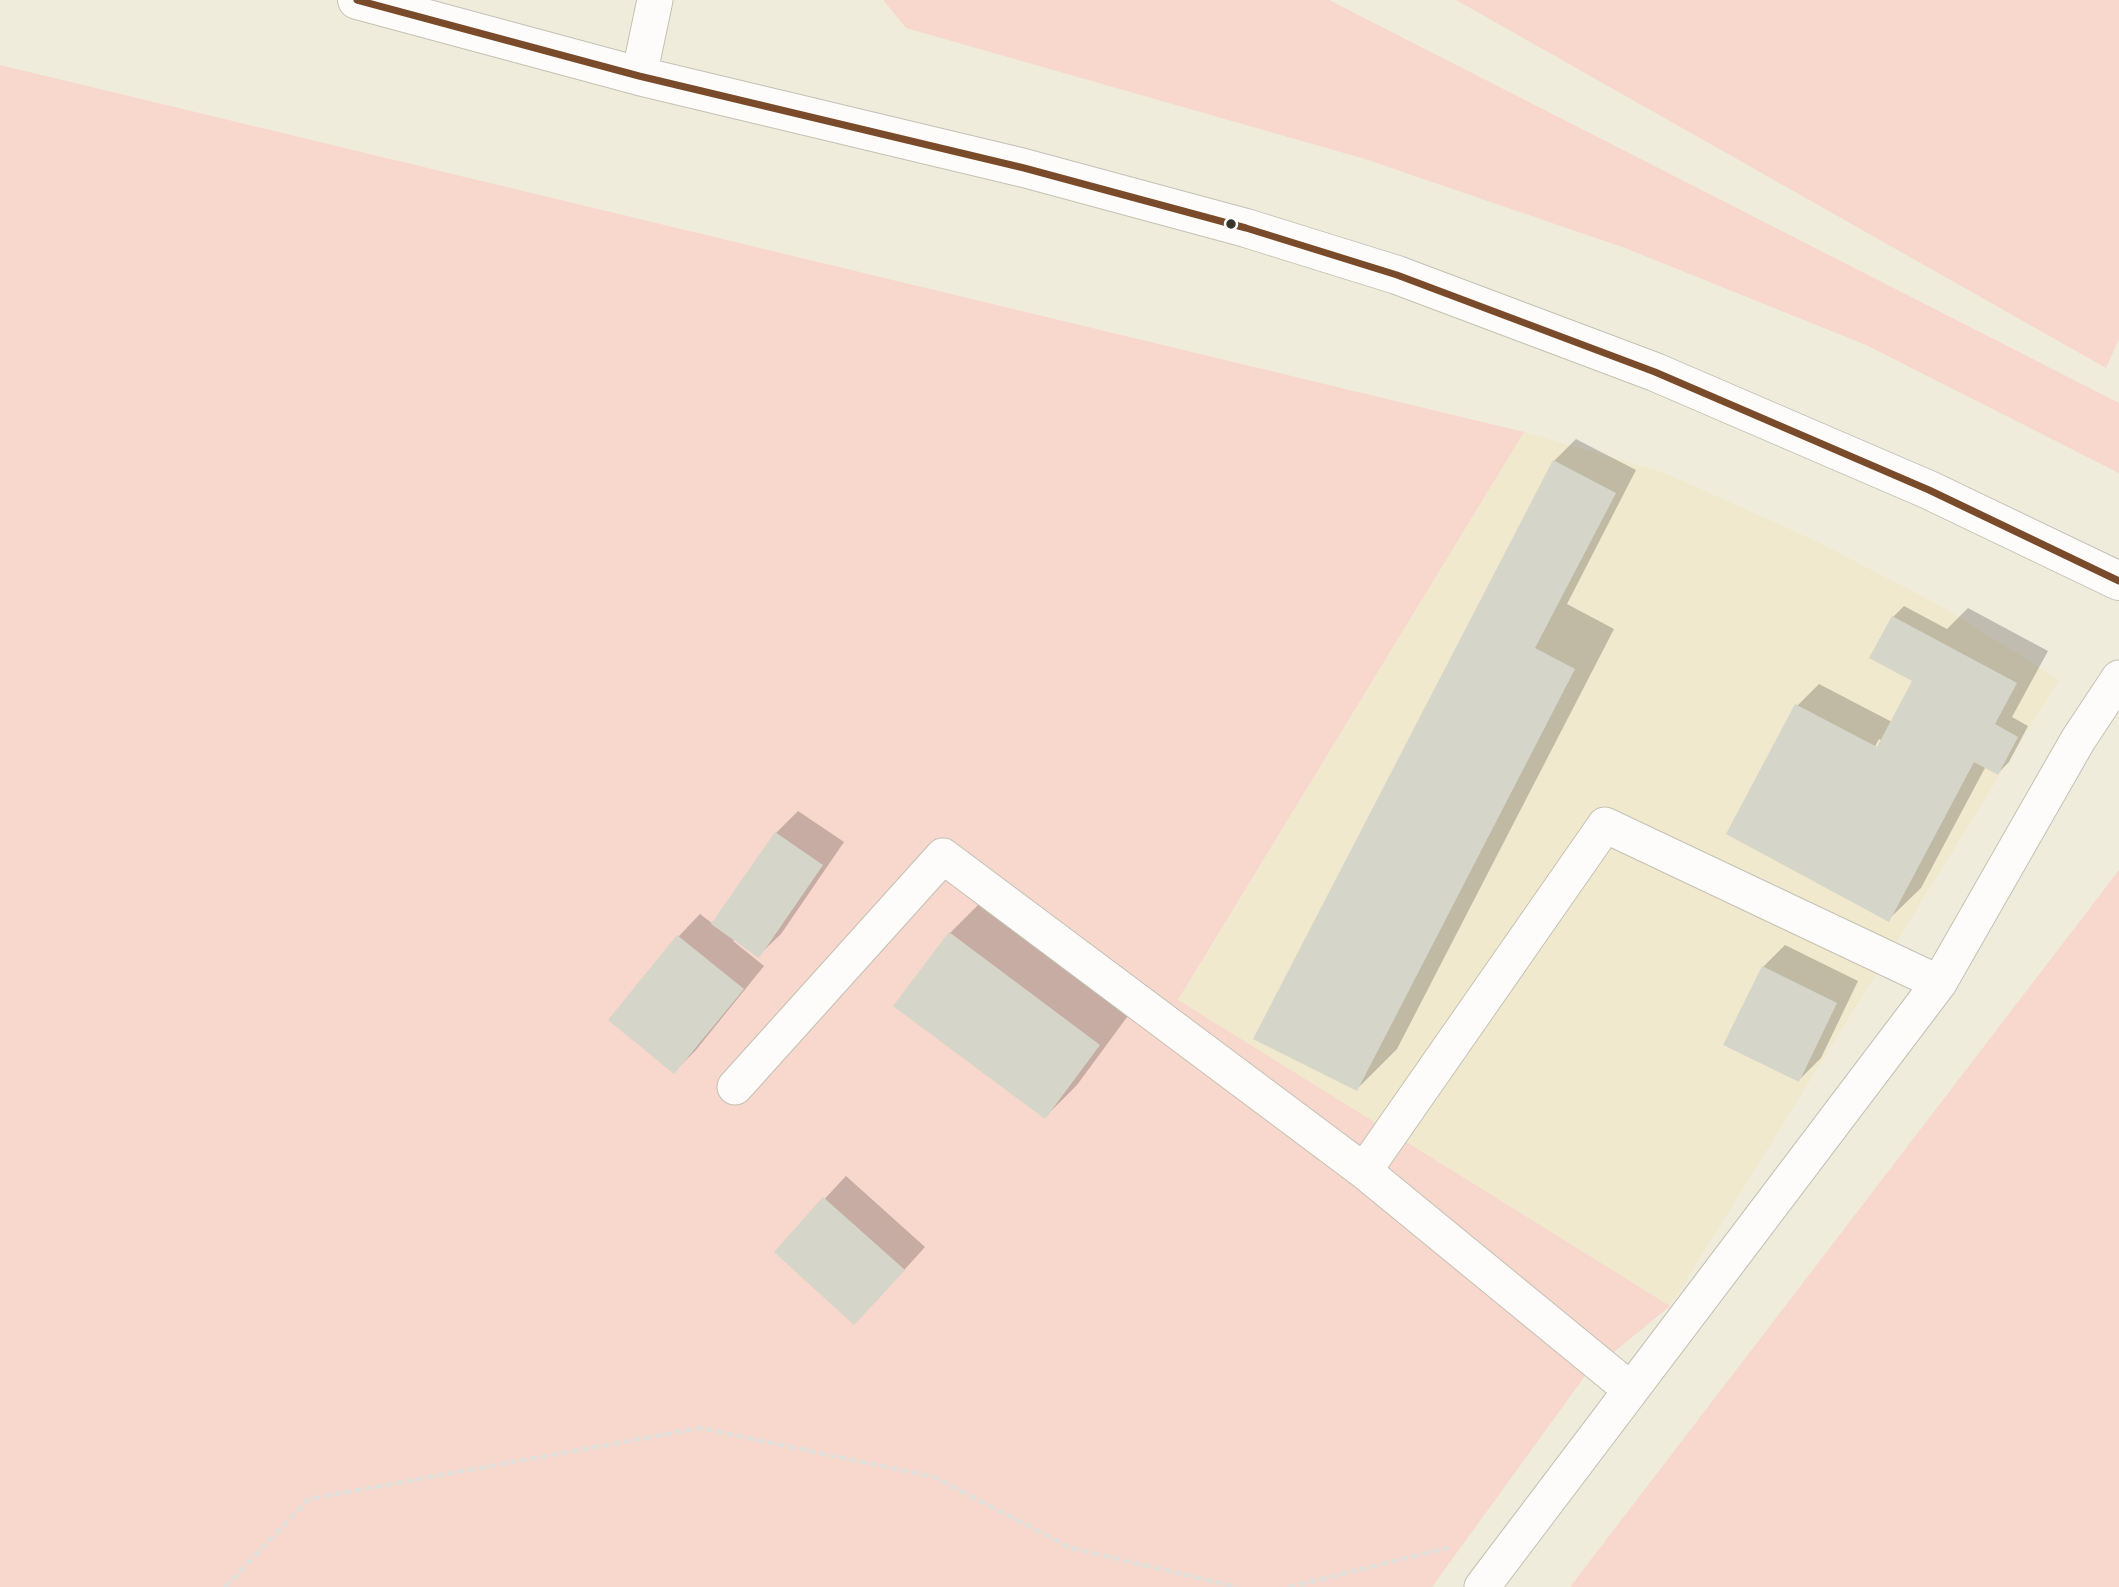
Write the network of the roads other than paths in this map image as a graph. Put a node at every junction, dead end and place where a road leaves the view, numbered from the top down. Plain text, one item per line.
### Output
1 (357, 0) edge
2 (655, 0) edge
3 (639, 76) junction
4 (2119, 581) edge
5 (2119, 678) edge
6 (1939, 983) junction
7 (735, 1087) dead end
8 (1364, 1171) junction
9 (1631, 1390) junction
10 (1482, 1587) edge

1 - 3 main road
2 - 3 lane
3 - 4 main road
5 - 6 lane
6 - 8 lane
6 - 9 lane
7 - 8 lane
8 - 9 lane
9 - 10 lane

